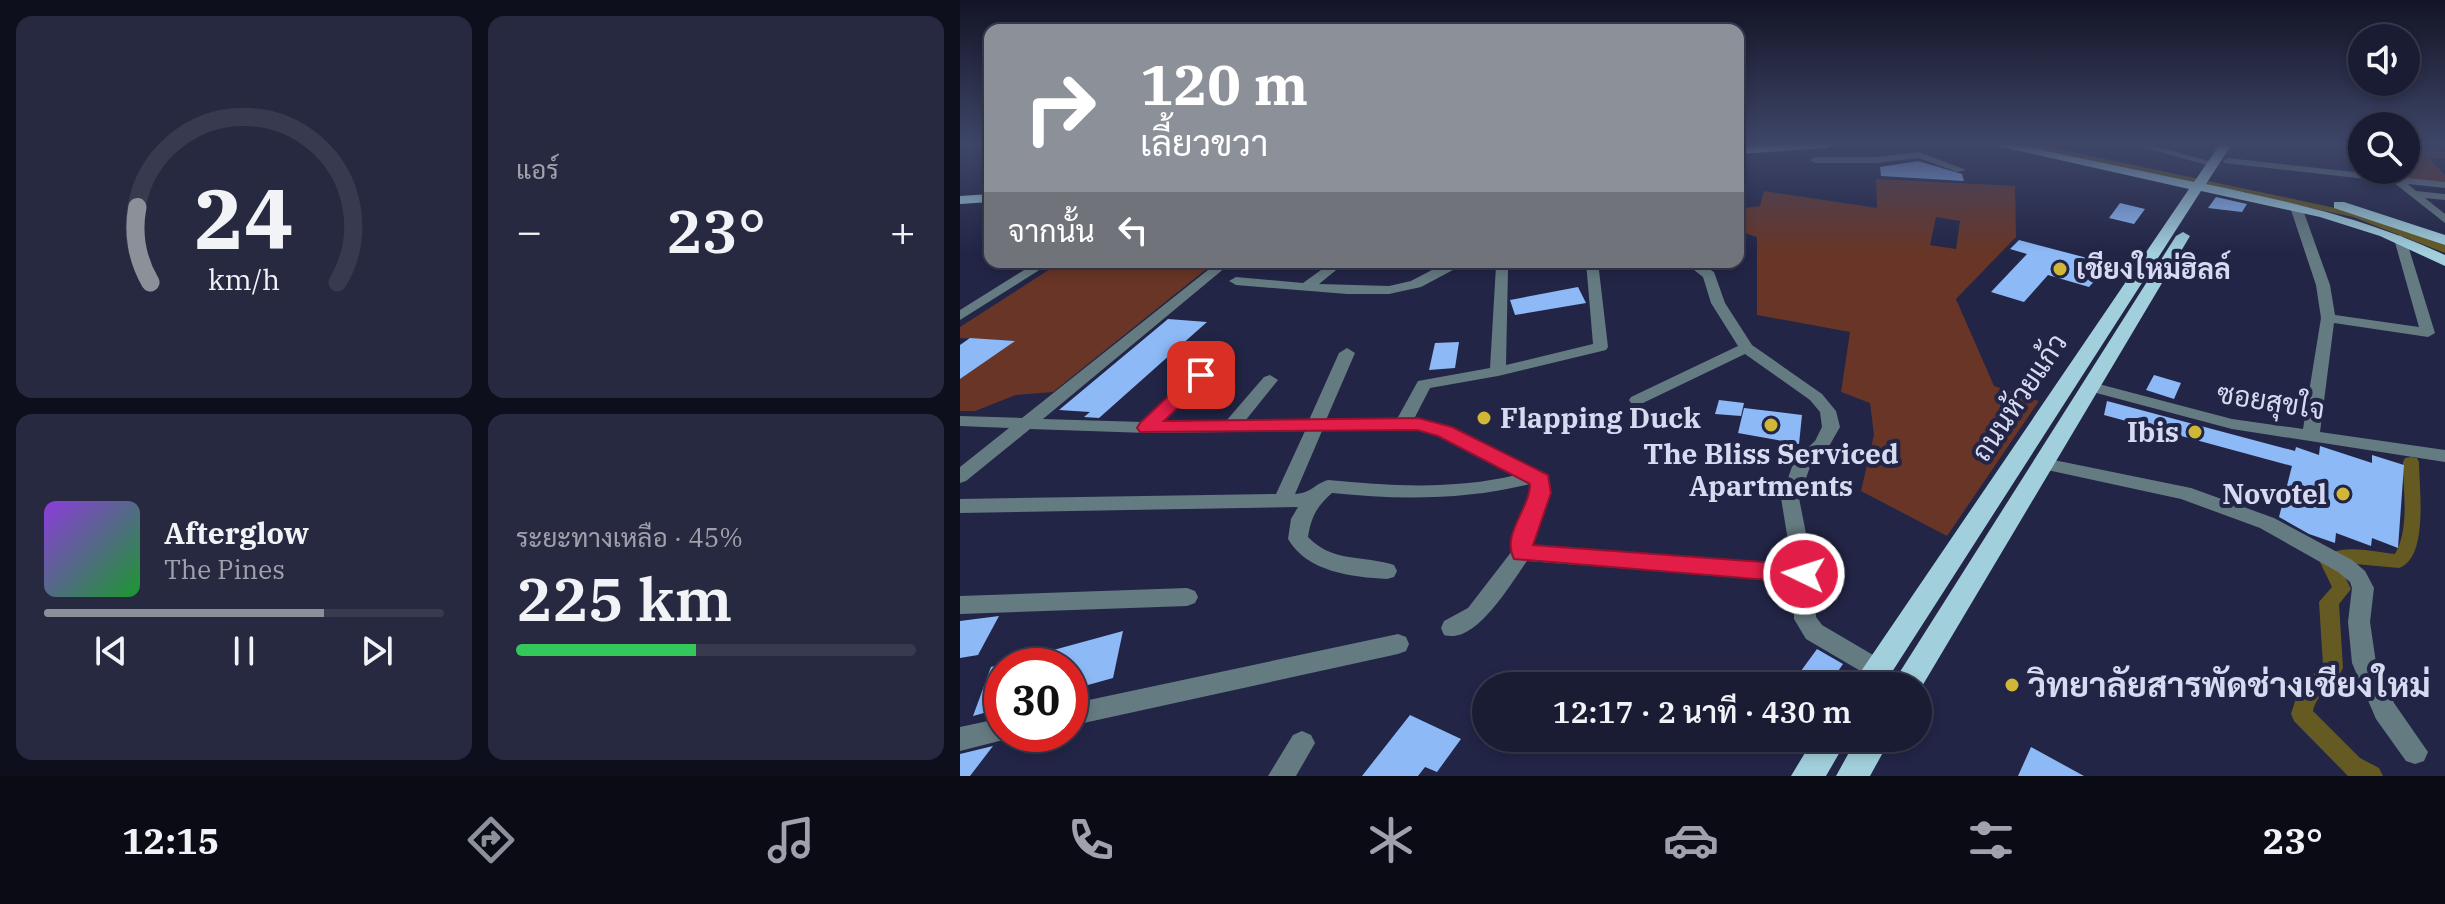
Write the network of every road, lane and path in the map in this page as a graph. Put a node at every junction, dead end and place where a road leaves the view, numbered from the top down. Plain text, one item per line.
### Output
1 (2209, 180) edge
2 (2214, 180) edge
3 (2216, 180) edge
4 (2420, 182) edge
5 (2401, 184) edge
6 (2445, 185) edge
7 (984, 186) edge
8 (960, 187) edge
9 (2413, 194) junction
10 (2445, 197) edge
11 (984, 198) edge
12 (960, 200) edge
13 (2296, 207) junction
14 (2445, 220) edge
15 (2400, 239) junction
16 (2445, 242) edge
17 (2420, 248) junction
18 (2445, 261) edge
19 (1036, 268) edge
20 (1219, 268) edge
21 (1332, 268) edge
22 (1441, 268) edge
23 (1500, 268) edge
24 (1593, 268) edge
25 (1703, 268) edge
26 (1236, 281) dead end
27 (1306, 287) junction
28 (960, 316) edge
29 (2328, 318) junction
30 (1746, 348) junction
31 (1347, 353) dead end
32 (1498, 371) junction
33 (1201, 375) dead end
34 (1270, 380) dead end
35 (2081, 384) junction
36 (1637, 400) dead end
37 (960, 421) edge
38 (1404, 422) junction
39 (1025, 425) junction
40 (1231, 427) junction
41 (1313, 427) junction
42 (1147, 428) junction
43 (2311, 434) junction
44 (2445, 456) edge
45 (2044, 464) junction
46 (960, 477) edge
47 (1534, 477) junction
48 (1312, 500) junction
49 (1283, 501) junction
50 (960, 506) edge
51 (1522, 553) junction
52 (1387, 571) dead end
53 (1804, 574) junction
54 (1187, 597) dead end
55 (960, 605) edge
56 (1452, 628) dead end
57 (1398, 644) dead end
58 (1866, 672) edge
59 (1876, 672) edge
60 (1915, 672) edge
61 (1088, 711) edge
62 (984, 734) edge
63 (960, 739) edge
64 (1302, 743) dead end
65 (1823, 752) edge
66 (1867, 752) edge
67 (2415, 752) dead end
68 (1281, 776) edge
69 (1807, 776) edge
70 (1852, 776) edge

1 - 35 main road, ถนนห้วยแก้ว
2 - 13 main road
3 - 16 main road
4 - 6 street
5 - 9 street
7 - 8 main road
9 - 10 street
9 - 14 street
11 - 12 main road
13 - 15 main road
13 - 29 street
15 - 17 main road
15 - 29 street
16 - 17 main road
17 - 18 main road
19 - 28 street
20 - 39 street
21 - 27 street
22 - 27 street
23 - 32 street
24 - 32 street
25 - 30 street
26 - 27 street
29 - 43 street
30 - 36 street
30 - 53 street
31 - 41 street
32 - 38 street
33 - 42 street
34 - 40 street
35 - 43 street, ซอยสุขใจ
35 - 45 main road, ถนนห้วยแก้ว
35 - 59 main road, ถนนห้วยแก้ว
37 - 39 street
38 - 41 street
38 - 47 street
39 - 42 street
39 - 46 street
40 - 41 street
40 - 42 street
41 - 49 street
43 - 44 street, ซอยสุขใจ
45 - 60 main road, ถนนห้วยแก้ว
45 - 67 street
47 - 48 street
47 - 51 street
48 - 49 street
48 - 52 street
49 - 50 street
51 - 53 street
51 - 56 street
53 - 58 street
54 - 55 street
57 - 61 street
62 - 63 street
64 - 68 street
65 - 69 main road
66 - 70 main road

